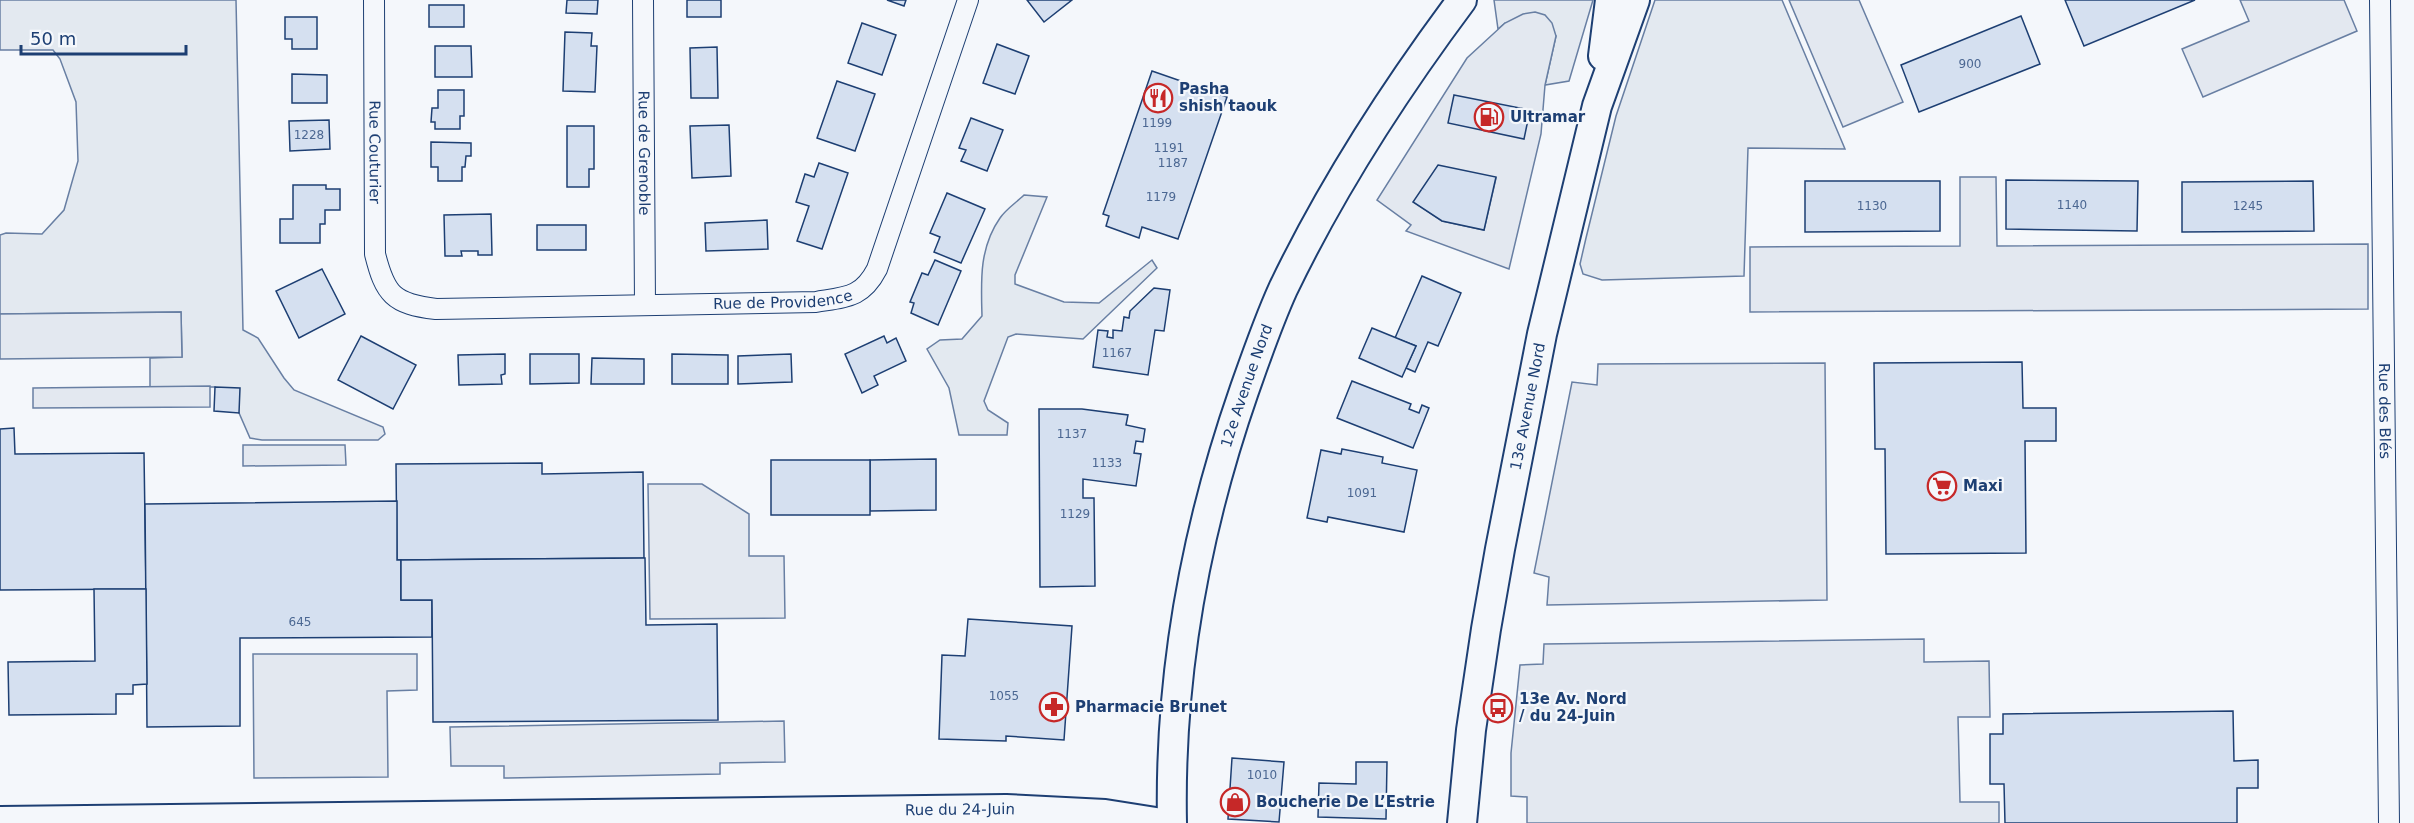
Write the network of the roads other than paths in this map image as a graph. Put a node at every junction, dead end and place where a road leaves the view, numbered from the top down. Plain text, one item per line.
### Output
1 (374, 0) edge
2 (643, 0) edge
3 (968, 0) edge
4 (1462, 0) edge
5 (1610, 0) edge
6 (1635, 0) edge
7 (2380, 0) edge
8 (1598, 106) junction
9 (394, 297) joint
10 (645, 304) junction
11 (0, 821) edge
12 (1162, 823) edge
13 (1172, 823) edge
14 (1462, 823) edge
15 (2389, 823) edge

1 - 9 street, Rue Couturier
2 - 10 street, Rue de Grenoble
3 - 10 street, Rue de Providence
4 - 13 main road, 12e Avenue Nord
5 - 8 main road
6 - 8 main road, 13e Avenue Nord
7 - 15 street, Rue des Blés
8 - 14 main road, 13e Avenue Nord
9 - 10 street, Rue de Providence
11 - 12 main road, Rue du 24-Juin

